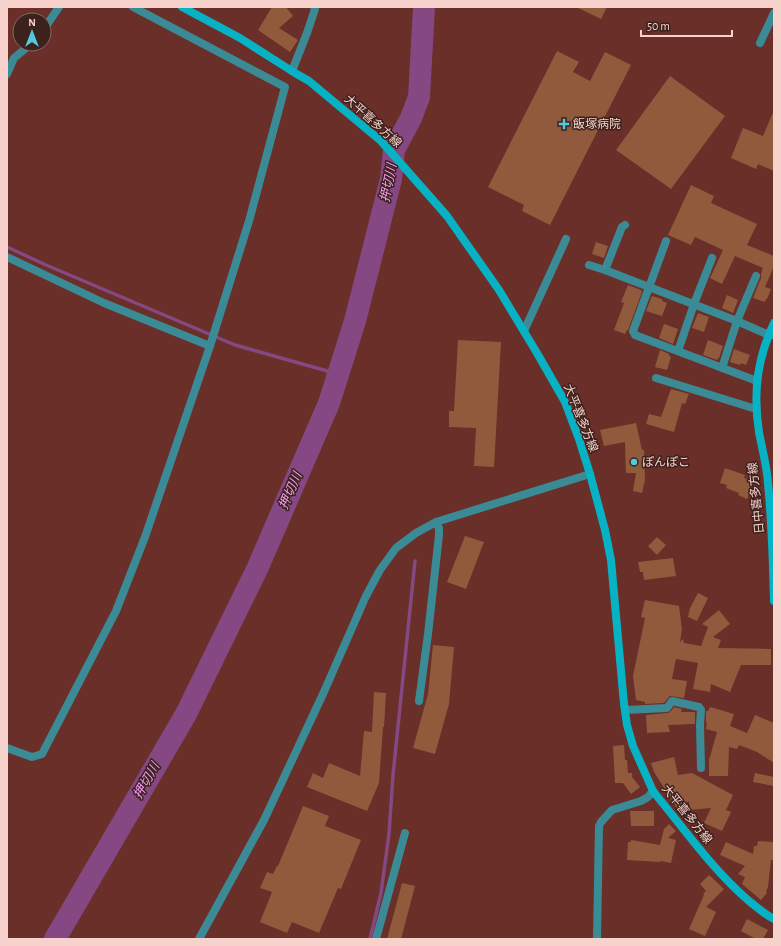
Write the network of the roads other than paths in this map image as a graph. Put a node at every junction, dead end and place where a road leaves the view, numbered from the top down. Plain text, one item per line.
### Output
1 (59, 7) edge
2 (132, 7) edge
3 (182, 7) edge
4 (314, 7) edge
5 (774, 13) edge
6 (52, 17) edge
7 (760, 43) dead end
8 (22, 52) edge
9 (292, 71) junction
10 (7, 74) edge
11 (625, 225) dead end
12 (566, 239) dead end
13 (666, 241) dead end
14 (7, 257) edge
15 (712, 258) dead end
16 (589, 265) dead end
17 (605, 270) junction
18 (756, 276) dead end
19 (650, 287) junction
20 (694, 304) junction
21 (737, 321) junction
22 (774, 323) edge
23 (524, 331) junction
24 (772, 335) edge
25 (210, 346) junction
26 (678, 352) junction
27 (722, 368) junction
28 (656, 378) dead end
29 (757, 381) junction
30 (756, 409) junction
31 (590, 474) junction
32 (772, 505) edge
33 (436, 522) junction
34 (774, 574) edge
35 (774, 601) edge
36 (419, 701) dead end
37 (625, 710) junction
38 (7, 748) edge
39 (701, 768) dead end
40 (653, 791) junction
41 (405, 833) dead end
42 (774, 919) edge
43 (199, 939) edge
44 (376, 939) edge
45 (597, 939) edge

1 - 6 street
2 - 25 street
3 - 9 main road, 大平喜多方線
4 - 9 street
5 - 7 street
8 - 10 street
9 - 23 main road, 大平喜多方線
11 - 17 street
12 - 23 street
13 - 19 street
14 - 25 street
15 - 20 street
16 - 17 street
17 - 19 street
18 - 21 street
19 - 20 street
19 - 26 street
20 - 21 street
20 - 26 street
21 - 24 street
21 - 27 street
22 - 24 main road, 日中喜多方線
23 - 31 main road, 大平喜多方線
24 - 29 main road, 日中喜多方線
25 - 38 street
26 - 27 street
27 - 29 street
28 - 30 street
29 - 30 main road, 日中喜多方線
30 - 32 main road, 日中喜多方線
31 - 33 street
31 - 37 main road, 大平喜多方線
32 - 34 main road, 日中喜多方線
33 - 36 street
33 - 43 street
34 - 35 main road, 日中喜多方線
37 - 39 street
37 - 40 main road, 大平喜多方線
40 - 42 main road, 大平喜多方線
40 - 45 street
41 - 44 street

